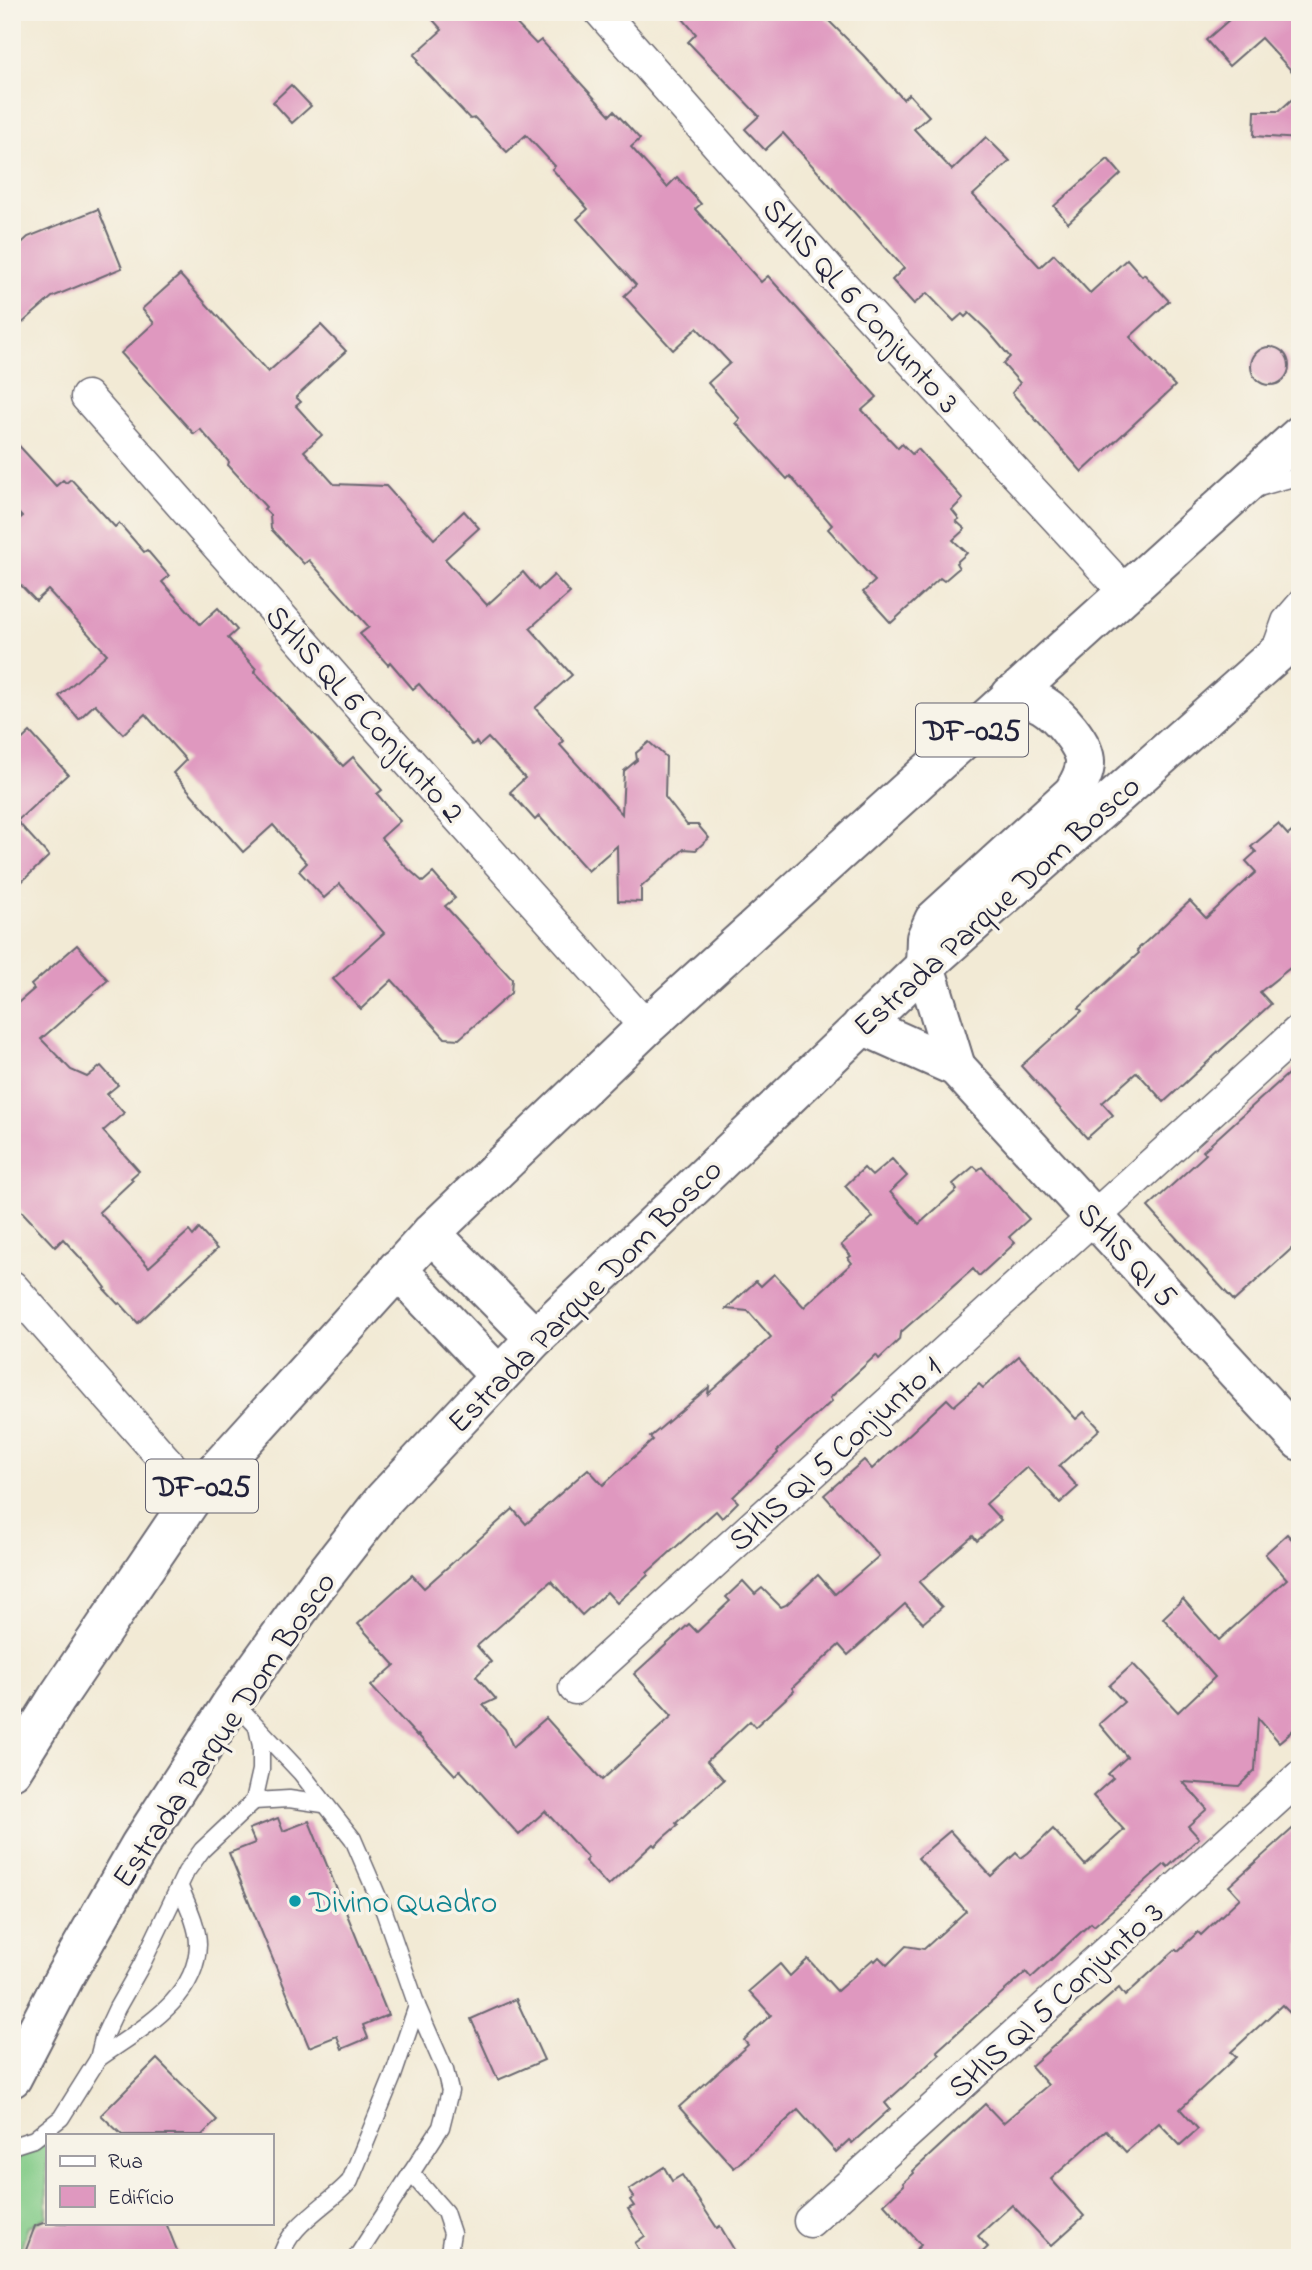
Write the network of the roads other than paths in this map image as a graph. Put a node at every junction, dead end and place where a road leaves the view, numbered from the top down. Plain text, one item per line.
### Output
1 (601, 12) edge
2 (87, 397) dead end
3 (1300, 435) edge
4 (1300, 476) edge
5 (1235, 495) junction
6 (1127, 594) junction
7 (1300, 596) edge
8 (1300, 633) edge
9 (1265, 665) junction
10 (1011, 695) junction
11 (925, 966) junction
12 (862, 1025) junction
13 (646, 1027) junction
14 (1300, 1030) edge
15 (956, 1067) junction
16 (1094, 1217) junction
17 (431, 1233) junction
18 (397, 1269) junction
19 (12, 1287) edge
20 (535, 1338) junction
21 (498, 1375) junction
22 (1300, 1441) edge
23 (195, 1494) junction
24 (575, 1688) dead end
25 (245, 1714) junction
26 (12, 1770) edge
27 (1300, 1777) edge
28 (254, 1801) junction
29 (323, 1804) junction
30 (180, 1887) junction
31 (416, 2006) junction
32 (97, 2059) junction
33 (12, 2078) edge
34 (12, 2147) edge
35 (411, 2173) junction
36 (810, 2221) dead end
37 (281, 2258) edge
38 (356, 2258) edge
39 (448, 2258) edge

1 - 6 street, SHIS QL 6 Conjunto 3
2 - 13 street, SHIS QL 6 Conjunto 2
3 - 5 main road, DF-025
4 - 5 lane
5 - 6 main road, DF-025
6 - 10 main road, DF-025
7 - 9 lane
8 - 9 main road, Estrada Parque Dom Bosco
9 - 11 main road, Estrada Parque Dom Bosco
10 - 11 main road
10 - 13 main road, DF-025
11 - 12 main road, Estrada Parque Dom Bosco
11 - 15 main road, SHIS QI 5
12 - 15 main road, SHIS QI 5
12 - 20 main road, Estrada Parque Dom Bosco
13 - 17 main road, DF-025
14 - 16 street, SHIS QI 5 Conjunto 1
15 - 16 main road, SHIS QI 5
16 - 22 main road, SHIS QI 5
16 - 24 street, SHIS QI 5 Conjunto 1
17 - 18 main road, DF-025
17 - 20 main road
18 - 21 main road
18 - 23 main road, DF-025
19 - 23 street
20 - 21 main road, Estrada Parque Dom Bosco
21 - 25 main road, Estrada Parque Dom Bosco
23 - 26 main road, DF-025
25 - 28 lane
25 - 29 lane
25 - 33 main road, Estrada Parque Dom Bosco
27 - 36 street, SHIS QI 5 Conjunto 3
28 - 29 lane
28 - 30 lane
29 - 31 lane
30 - 32 lane
30 - 32 lane
31 - 35 lane
31 - 37 lane
32 - 34 lane
35 - 38 lane
35 - 39 lane

